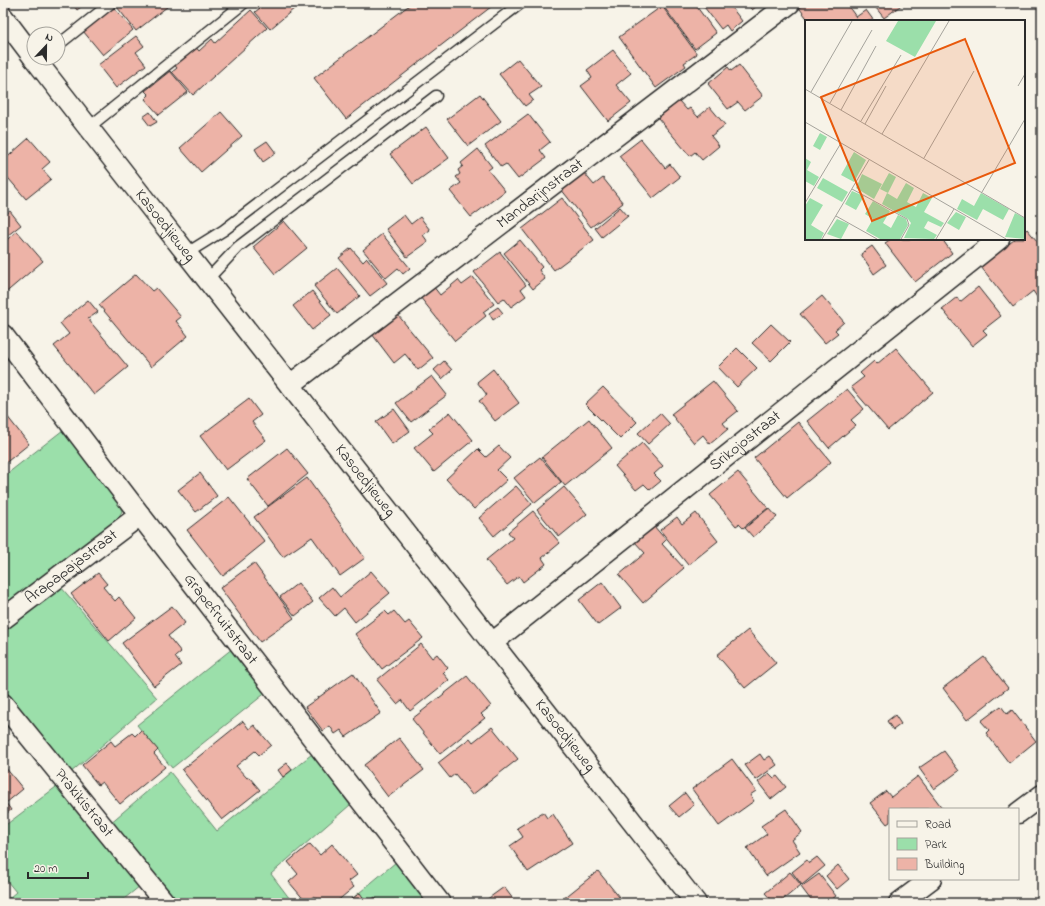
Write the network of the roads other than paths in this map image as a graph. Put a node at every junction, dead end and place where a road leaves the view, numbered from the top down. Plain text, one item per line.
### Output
1 (111, 3) edge
2 (244, 3) edge
3 (521, 3) edge
4 (790, 3) edge
5 (3, 17) edge
6 (66, 39) edge
7 (26, 45) edge
8 (42, 66) edge
9 (436, 96) dead end
10 (88, 128) junction
11 (998, 240) edge
12 (186, 253) junction
13 (207, 280) junction
14 (4, 337) edge
15 (290, 385) junction
16 (140, 515) junction
17 (3, 619) edge
18 (492, 643) junction
19 (3, 704) edge
20 (1042, 795) edge
21 (1019, 812) edge
22 (930, 880) edge
23 (165, 903) edge
24 (440, 903) edge
25 (696, 903) edge
26 (899, 903) edge

1 - 6 lane
2 - 10 lane
3 - 12 lane
4 - 15 street, Mandarijnstraat
5 - 7 street, Kasoedjieweg
8 - 10 street, Kasoedjieweg
9 - 13 lane
10 - 12 street, Kasoedjieweg
11 - 18 street, Srikojostraat
12 - 13 street, Kasoedjieweg
13 - 15 street, Kasoedjieweg
14 - 16 street, Grapefruitstraat
15 - 18 street, Kasoedjieweg
16 - 17 street, Arapapajastraat
16 - 24 street, Grapefruitstraat
18 - 25 street, Kasoedjieweg
19 - 23 street, Prakikistraat
20 - 21 street
22 - 26 street

